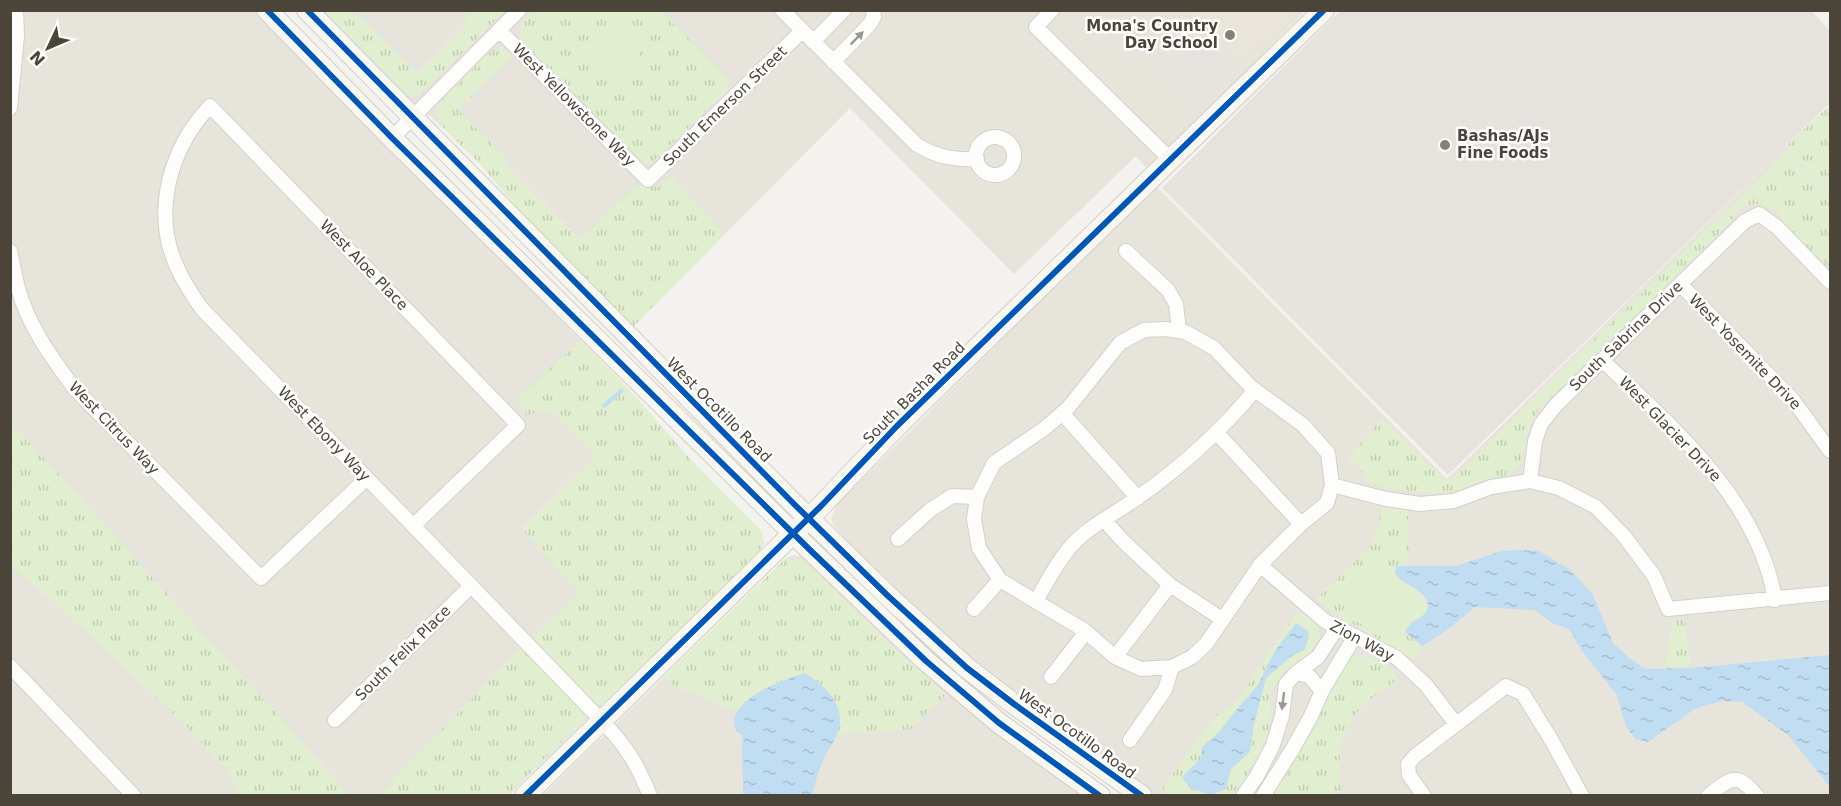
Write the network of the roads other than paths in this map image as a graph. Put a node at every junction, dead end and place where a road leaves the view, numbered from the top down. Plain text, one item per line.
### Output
1 (16, 10) edge
2 (267, 10) edge
3 (307, 10) edge
4 (519, 10) edge
5 (782, 10) edge
6 (844, 10) edge
7 (873, 10) edge
8 (1052, 10) edge
9 (1324, 10) edge
10 (499, 30) junction
11 (802, 31) junction
12 (813, 42) junction
13 (833, 62) junction
14 (210, 106) joint
15 (10, 108) edge
16 (413, 117) junction
17 (392, 138) junction
18 (977, 159) dead end
19 (1171, 160) junction
20 (648, 180) joint
21 (1126, 250) dead end
22 (10, 251) edge
23 (1830, 282) edge
24 (1680, 284) junction
25 (1179, 331) junction
26 (1602, 360) junction
27 (1255, 390) junction
28 (1062, 413) junction
29 (1216, 432) junction
30 (1830, 451) edge
31 (367, 478) junction
32 (1530, 481) junction
33 (1332, 486) junction
34 (977, 497) junction
35 (1138, 498) junction
36 (808, 518) junction
37 (1104, 520) junction
38 (1301, 524) junction
39 (413, 526) junction
40 (793, 533) junction
41 (898, 540) dead end
42 (1260, 565) junction
43 (1000, 580) junction
44 (1170, 585) junction
45 (471, 586) junction
46 (1830, 594) edge
47 (1775, 600) junction
48 (1036, 601) junction
49 (974, 609) dead end
50 (1222, 620) junction
51 (1337, 628) junction
52 (1086, 632) junction
53 (1356, 636) junction
54 (1115, 657) junction
55 (1172, 667) junction
56 (12, 671) edge
57 (1296, 673) junction
58 (1051, 677) dead end
59 (1322, 691) junction
60 (335, 720) dead end
61 (602, 721) junction
62 (1455, 724) junction
63 (1130, 740) dead end
64 (134, 795) edge
65 (525, 795) edge
66 (650, 795) edge
67 (1100, 795) edge
68 (1142, 795) edge
69 (1243, 795) edge
70 (1263, 795) edge
71 (1424, 795) edge
72 (1582, 795) edge
73 (1708, 795) edge
74 (1757, 795) edge

1 - 15 street
2 - 17 main road
3 - 16 main road, West Ocotillo Road
4 - 10 street
5 - 11 street
6 - 12 street
13 -> 7 street
8 - 19 street
9 - 19 main road, South Basha Road
10 - 16 street
10 - 20 street, West Yellowstone Way
11 - 12 street
11 - 20 street, South Emerson Street
12 - 13 street
13 - 18 street
14 - 31 street, West Ebony Way
14 - 39 street, West Aloe Place
16 - 17 street
16 - 36 main road, West Ocotillo Road
17 - 40 main road
19 - 36 main road, South Basha Road
21 - 25 street
22 - 31 street, West Citrus Way
23 - 24 street, South Sabrina Drive
24 - 26 street, South Sabrina Drive
24 - 30 street, West Yosemite Drive
25 - 27 street
25 - 28 street
26 - 32 street, South Sabrina Drive
26 - 47 street, West Glacier Drive
27 - 29 street
27 - 33 street
28 - 34 street
28 - 35 street
29 - 35 street
29 - 38 street
31 - 39 street, West Ebony Way
32 - 33 street
32 - 47 street
33 - 38 street
34 - 41 street
34 - 43 street
35 - 37 street
36 - 40 main road, South Basha Road
36 - 68 main road, West Ocotillo Road
37 - 44 street
37 - 48 street
38 - 42 street
39 - 45 street, West Ebony Way
40 - 61 main road, South Basha Road
40 - 67 main road
42 - 50 street
42 - 51 street, Zion Way
43 - 48 street
43 - 49 street
44 - 50 street
44 - 54 street
45 - 60 street, South Felix Place
45 - 61 street, West Ebony Way
46 - 47 street
48 - 52 street
50 - 55 street
51 - 53 street, Zion Way
51 - 57 street
52 - 54 street
52 - 58 street
53 - 59 street
53 - 62 street, Zion Way
54 - 55 street
55 - 63 street
56 - 64 street
57 - 59 street
57 -> 69 street
59 - 70 street
61 - 65 main road, South Basha Road
61 - 66 street, West Ebony Way
62 - 71 street
62 - 72 street
73 - 74 street

